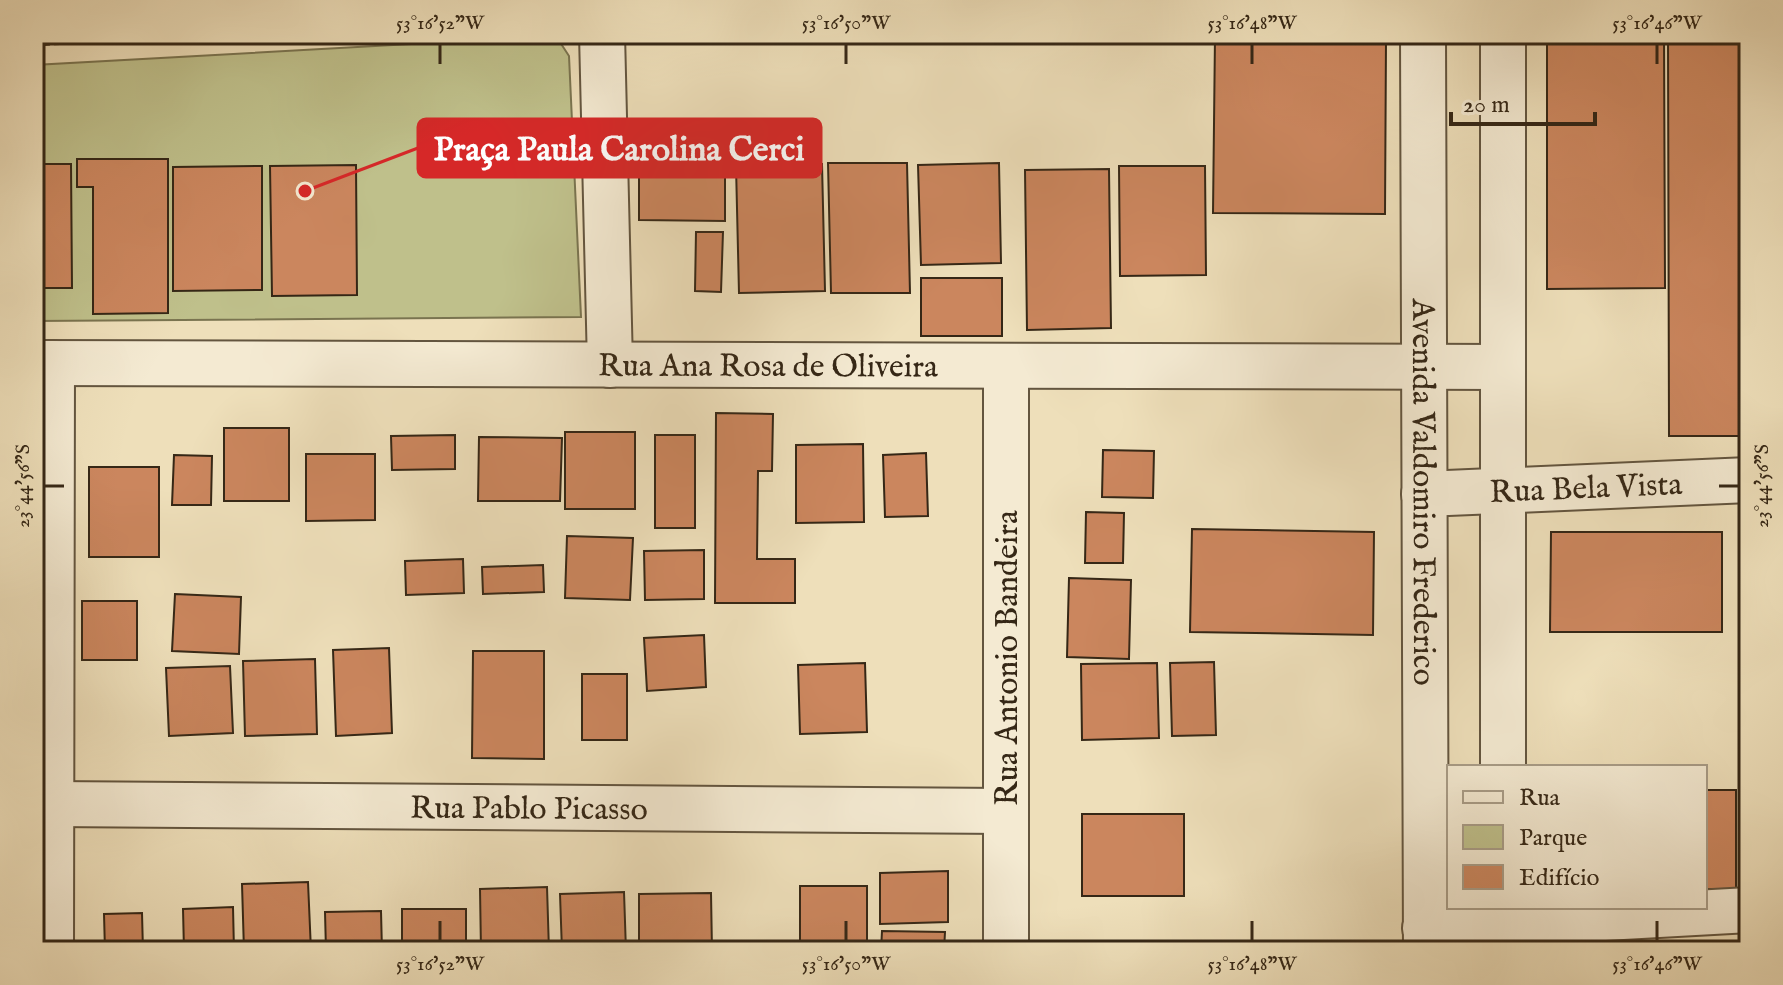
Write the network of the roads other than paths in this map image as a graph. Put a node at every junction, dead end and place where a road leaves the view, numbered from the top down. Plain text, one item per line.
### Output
1 (602, 34) edge
2 (1423, 34) edge
3 (1503, 34) edge
4 (43, 363) edge
5 (610, 365) junction
6 (1006, 366) junction
7 (1424, 367) junction
8 (1503, 367) junction
9 (1749, 480) edge
10 (1503, 491) junction
11 (1424, 494) junction
12 (1503, 765) edge
13 (51, 804) junction
14 (1006, 811) junction
15 (1749, 910) edge
16 (1503, 927) edge
17 (1426, 939) edge
18 (51, 951) edge
19 (1006, 951) edge

1 - 5 street
2 - 7 street, Avenida Valdomiro Frederico
3 - 8 street
4 - 5 street, Rua Ana Rosa de Oliveira
4 - 13 street
5 - 6 street, Rua Ana Rosa de Oliveira
6 - 7 street, Rua Ana Rosa de Oliveira
6 - 14 street, Rua Antonio Bandeira
7 - 8 street, Rua Ana Rosa de Oliveira
7 - 11 street, Avenida Valdomiro Frederico
8 - 10 street
9 - 10 street, Rua Bela Vista
10 - 11 street, Rua Bela Vista
10 - 12 street
11 - 17 street, Avenida Valdomiro Frederico
13 - 14 street, Rua Pablo Picasso
13 - 18 street
14 - 19 street, Rua Antonio Bandeira
15 - 16 street
16 - 17 street

